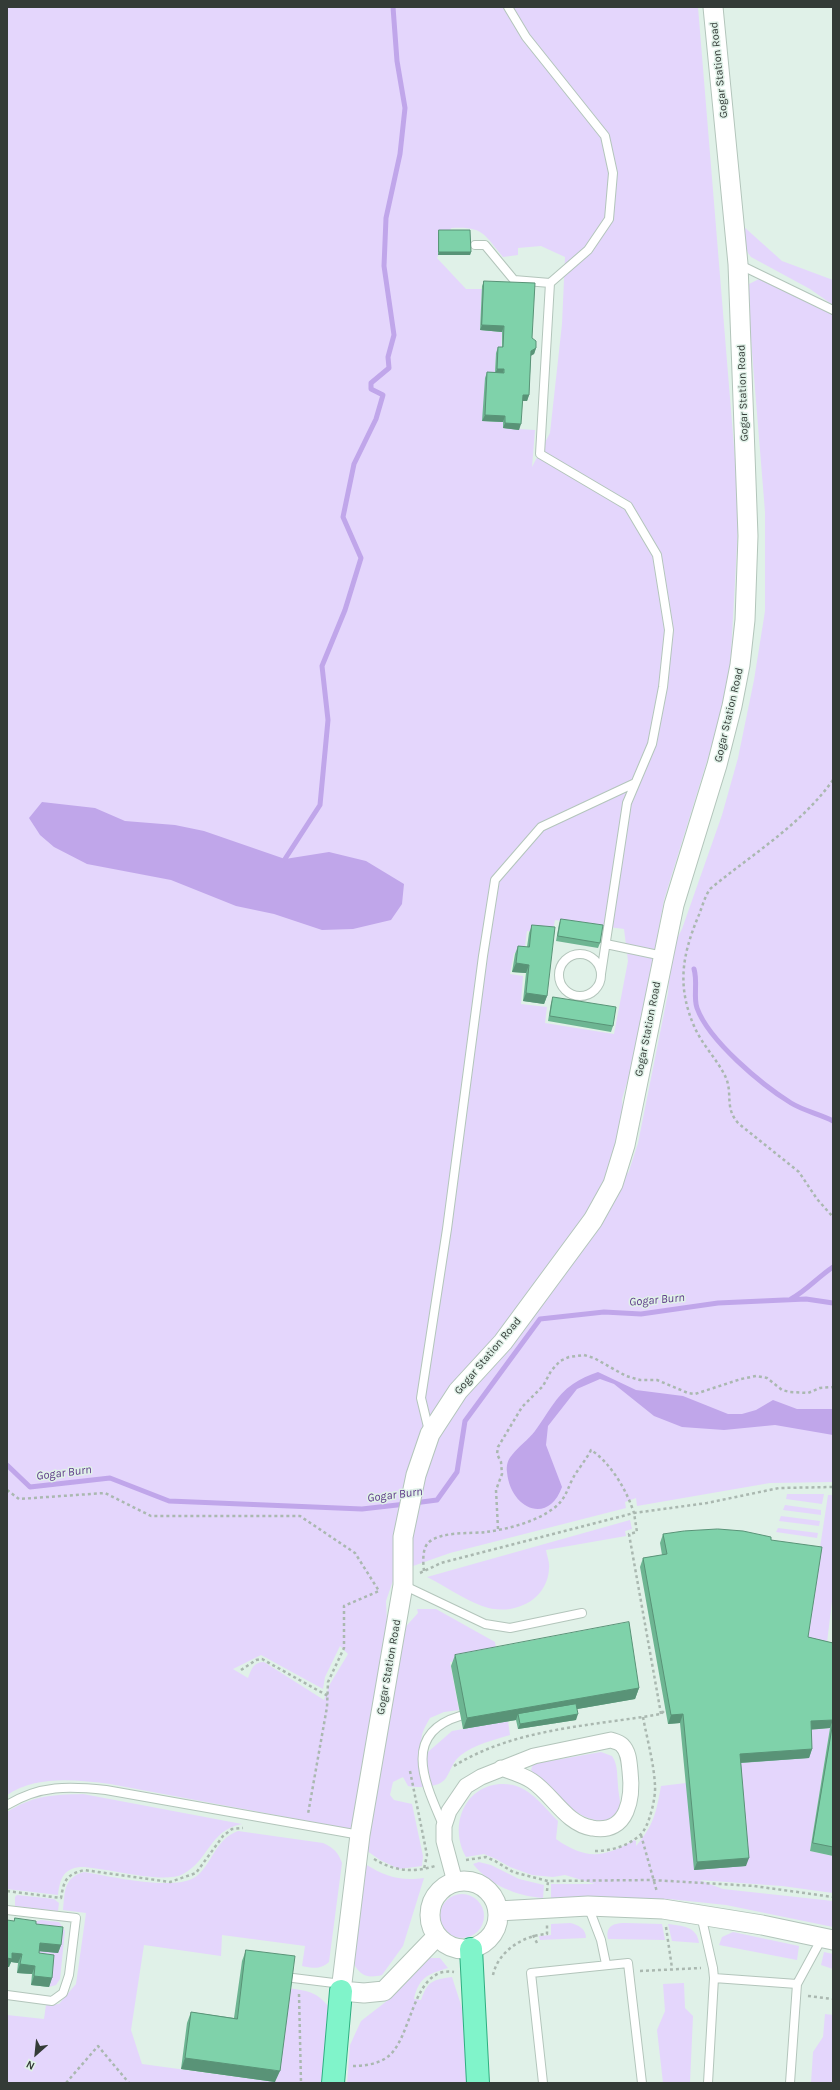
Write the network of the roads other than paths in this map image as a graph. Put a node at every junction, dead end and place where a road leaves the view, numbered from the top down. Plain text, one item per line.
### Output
1 (508, 7) edge
2 (712, 7) edge
3 (475, 245) dead end
4 (738, 264) junction
5 (550, 283) junction
6 (833, 310) edge
7 (635, 783) junction
8 (606, 944) junction
9 (662, 956) junction
10 (601, 974) junction
11 (430, 1434) junction
12 (404, 1585) junction
13 (582, 1613) dead end
14 (460, 1716) dead end
15 (501, 1768) junction
16 (7, 1805) edge
17 (444, 1826) junction
18 (359, 1842) junction
19 (455, 1882) junction
20 (588, 1906) junction
21 (7, 1910) edge
22 (498, 1911) junction
23 (701, 1915) junction
24 (437, 1936) junction
25 (828, 1939) edge
26 (471, 1949) junction
27 (606, 1964) junction
28 (293, 1978) edge
29 (714, 1978) junction
30 (797, 1984) junction
31 (342, 1988) junction
32 (7, 1995) edge
33 (334, 2075) edge
34 (478, 2083) edge
35 (543, 2083) edge
36 (642, 2083) edge
37 (708, 2083) edge
38 (790, 2083) edge

1 - 5 lane
2 - 4 street, Gogar Station Road
3 - 5 lane
4 - 6 lane
4 - 9 street, Gogar Station Road
5 - 7 lane
7 - 8 lane
7 - 11 lane
8 - 9 lane
8 - 10 lane
9 - 11 street, Gogar Station Road
10 - 10 lane
11 - 12 street, Gogar Station Road
12 - 13 lane
12 - 18 street, Gogar Station Road
14 - 17 lane
15 - 15 street
15 - 17 street
16 - 18 lane
17 - 19 street
18 - 31 street, Gogar Station Road
19 - 22 street
19 - 24 street
20 - 22 street
20 - 23 street
20 - 27 lane
21 - 32 lane
22 - 26 street
23 - 25 street
23 - 29 lane
24 - 26 street
24 - 31 street
25 - 30 lane
26 - 34 main road
27 - 35 lane
27 - 36 lane
28 - 31 lane
29 - 30 lane
29 - 37 lane
30 - 38 lane
31 - 33 main road

